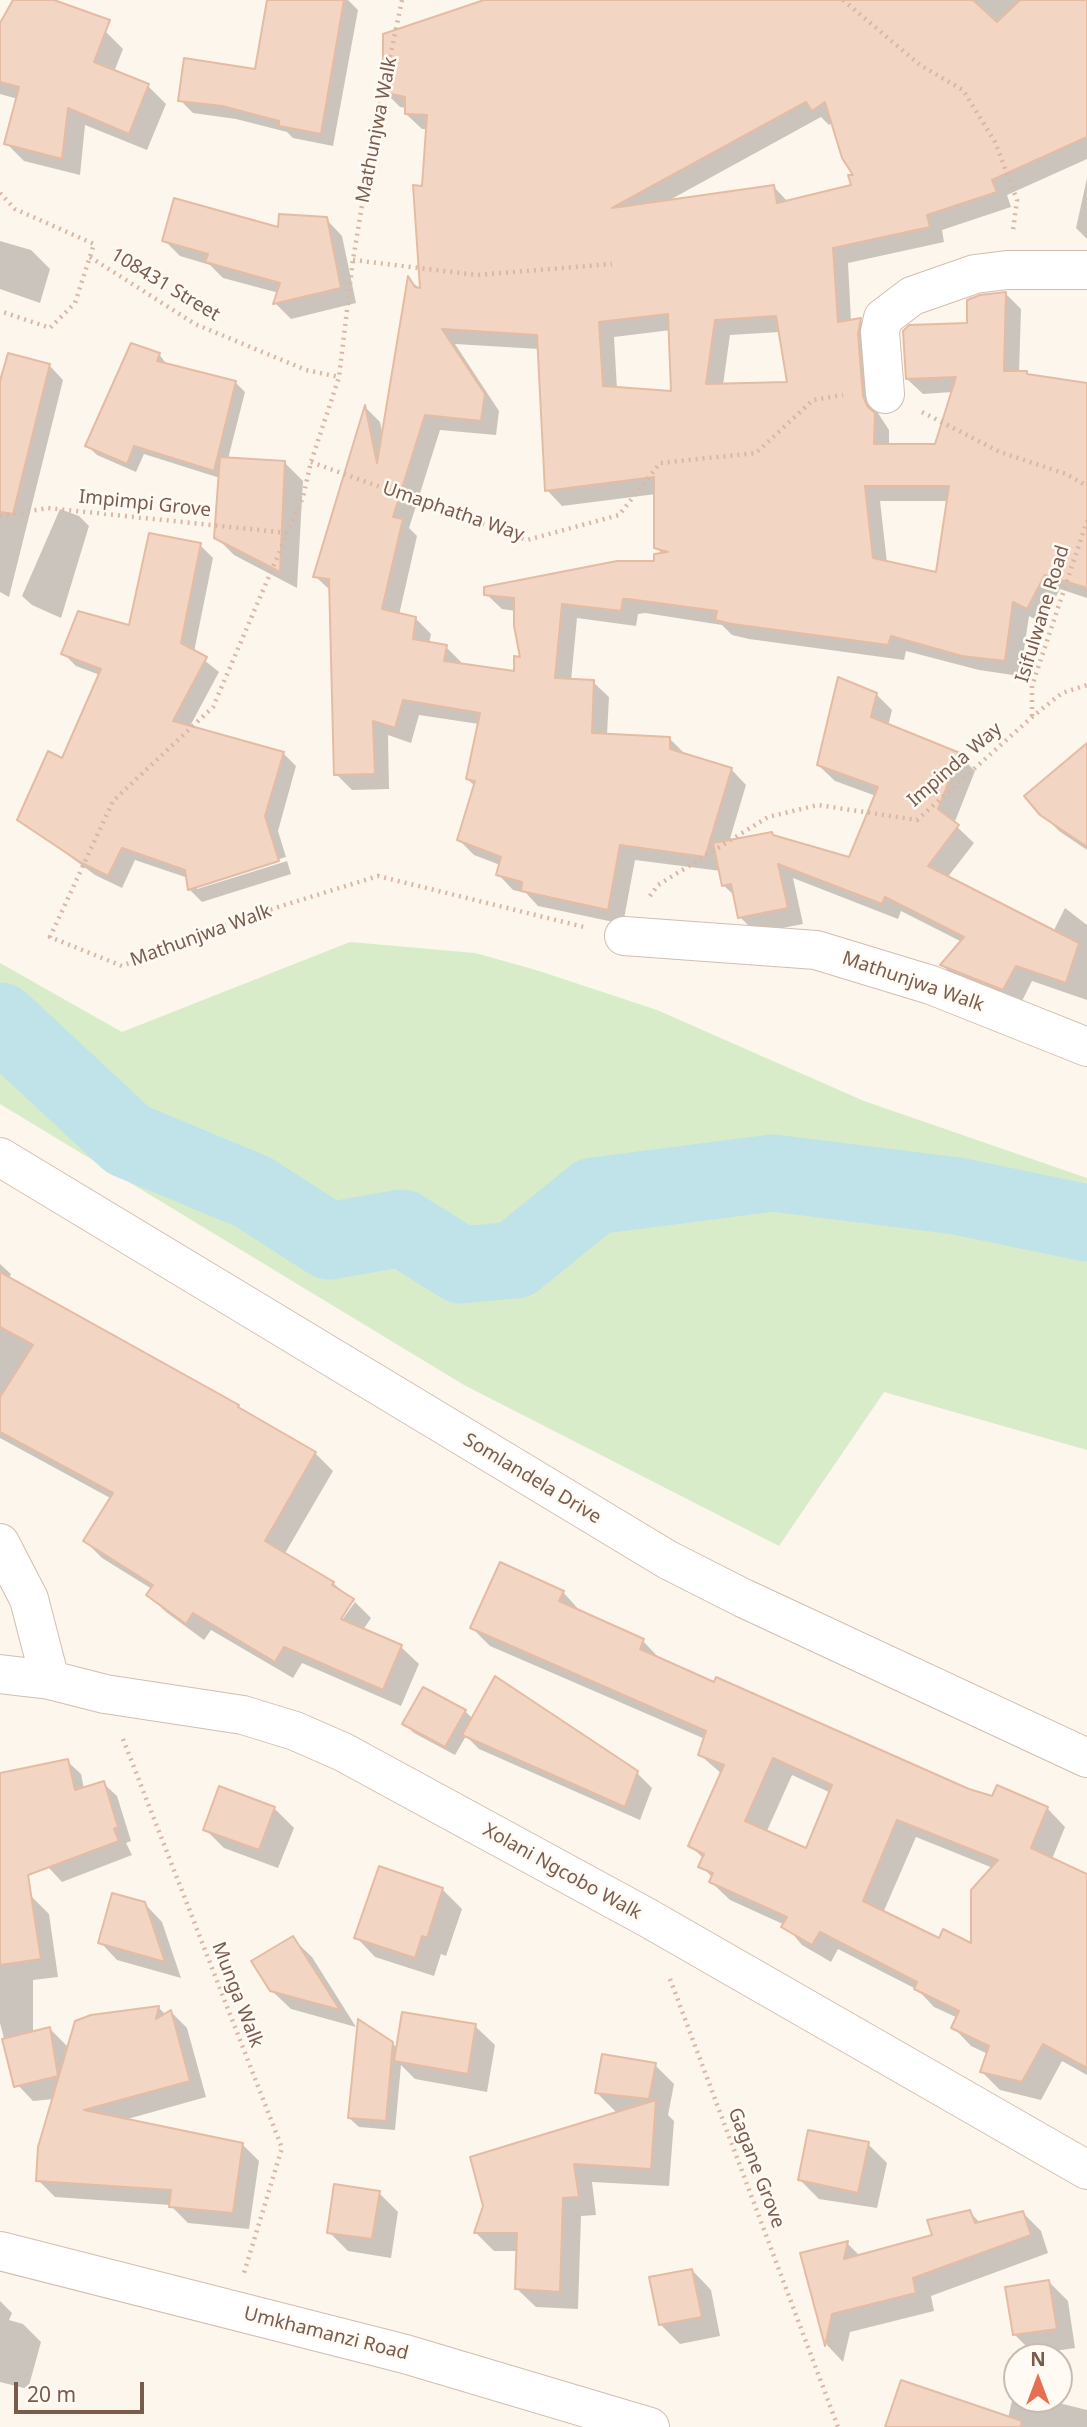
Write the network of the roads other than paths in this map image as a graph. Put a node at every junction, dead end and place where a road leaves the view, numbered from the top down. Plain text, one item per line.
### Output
1 (1087, 271) edge
2 (886, 394) road end
3 (624, 936) road end
4 (1087, 1047) edge
5 (0, 1157) edge
6 (0, 1543) edge
7 (0, 1674) edge
8 (50, 1680) junction
9 (1087, 1758) edge
10 (1087, 2170) edge
11 (0, 2251) edge
12 (650, 2427) edge

1 - 2 street
3 - 4 street, Mathunjwa Walk
5 - 9 street, Somlandela Drive
6 - 8 street
7 - 8 street, Xolani Ngcobo Walk
8 - 10 street, Xolani Ngcobo Walk
11 - 12 street, Umkhamanzi Road

